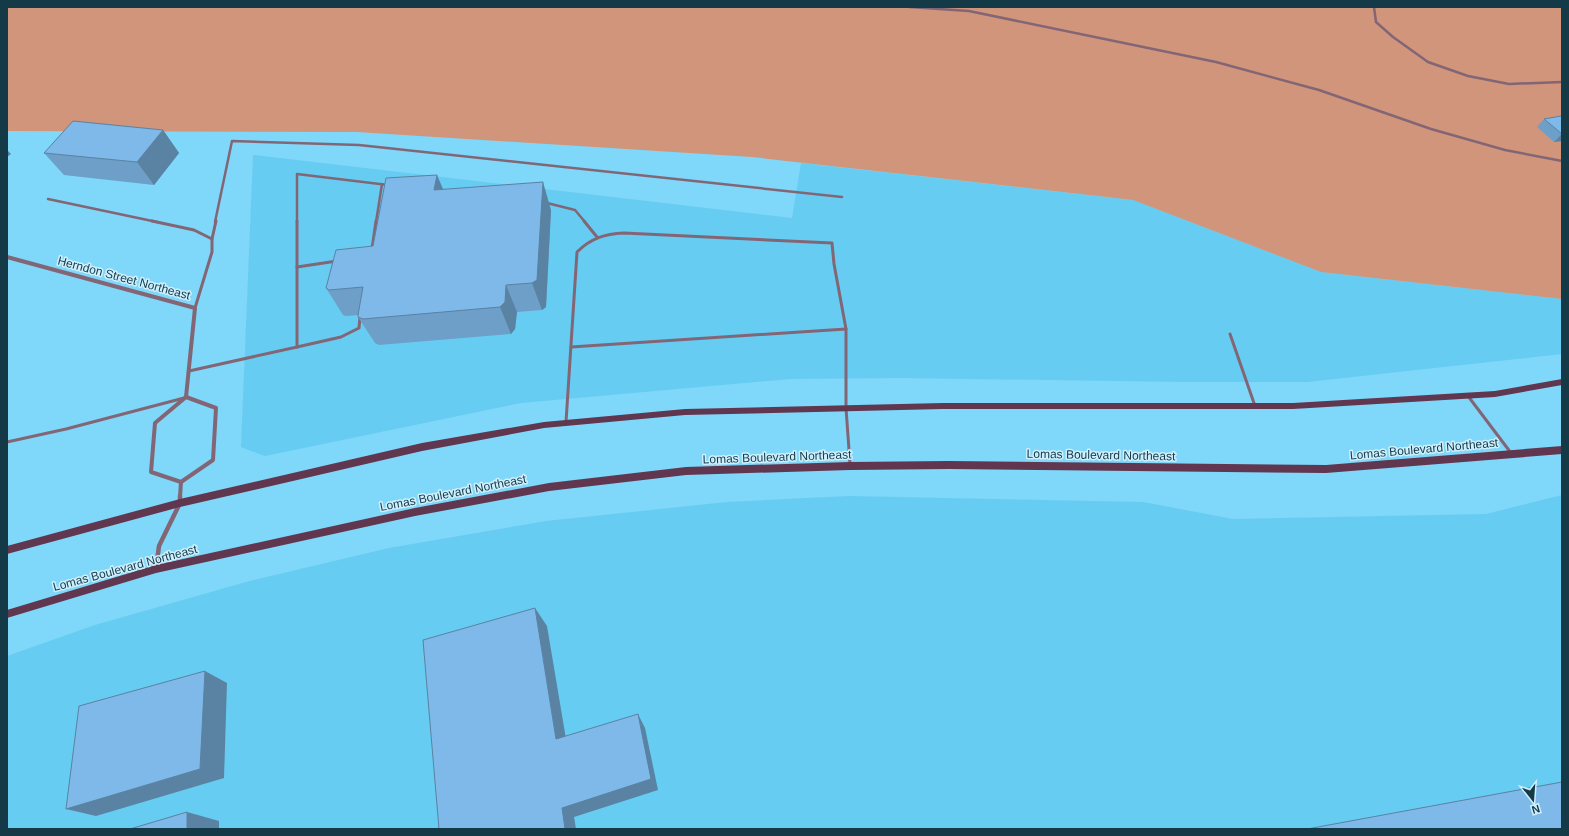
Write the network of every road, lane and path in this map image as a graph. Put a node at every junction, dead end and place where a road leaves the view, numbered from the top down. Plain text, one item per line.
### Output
1 (909, 7) edge
2 (1374, 7) edge
3 (1562, 82) edge
4 (1562, 161) edge
5 (382, 184) junction
6 (390, 185) edge
7 (842, 197) dead end
8 (48, 199) dead end
9 (543, 203) edge
10 (597, 237) junction
11 (212, 239) junction
12 (371, 255) edge
13 (7, 257) edge
14 (341, 260) edge
15 (297, 268) junction
16 (195, 308) junction
17 (361, 314) edge
18 (846, 329) junction
19 (1230, 334) dead end
20 (297, 347) junction
21 (571, 347) junction
22 (189, 371) junction
23 (1562, 382) edge
24 (1468, 396) junction
25 (186, 397) junction
26 (1255, 406) junction
27 (846, 408) junction
28 (566, 423) junction
29 (7, 442) edge
30 (1562, 450) edge
31 (1512, 454) junction
32 (850, 466) junction
33 (182, 482) junction
34 (180, 503) junction
35 (7, 550) edge
36 (156, 569) junction
37 (7, 614) edge

1 - 4 lane
2 - 3 lane
5 - 6 lane
5 - 12 lane
5 - 15 lane
7 - 11 lane
8 - 11 lane
9 - 10 lane
10 - 18 lane
10 - 21 lane
11 - 16 lane
13 - 16 street, Herndon Street Northeast
14 - 15 lane
15 - 20 lane
16 - 22 street, Herndon Street Northeast
17 - 20 lane
18 - 21 lane
18 - 27 lane
19 - 26 lane
20 - 22 lane
21 - 28 lane
22 - 25 street, Herndon Street Northeast
23 - 24 main road
24 - 26 main road
24 - 31 lane
25 - 29 lane
25 - 33 street
25 - 33 street
26 - 27 main road
27 - 28 main road
27 - 32 lane
28 - 34 main road
30 - 31 main road, Lomas Boulevard Northeast
31 - 32 main road, Lomas Boulevard Northeast
32 - 36 main road, Lomas Boulevard Northeast
33 - 34 street
34 - 35 main road
34 - 36 street
36 - 37 main road, Lomas Boulevard Northeast

